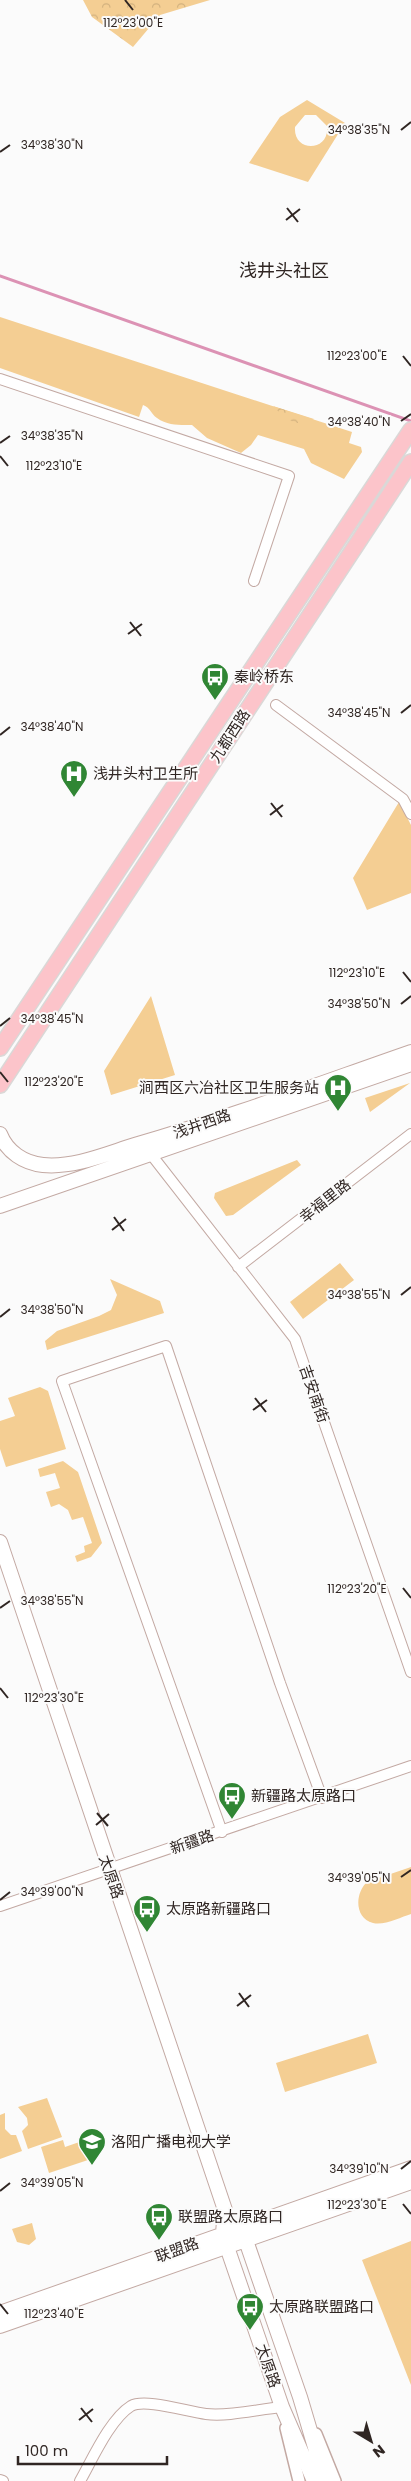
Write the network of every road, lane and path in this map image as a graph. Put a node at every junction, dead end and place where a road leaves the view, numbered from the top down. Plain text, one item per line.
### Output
1 (0, 379) edge
2 (407, 437) edge
3 (411, 462) edge
4 (254, 581) dead end
5 (276, 705) dead end
6 (411, 814) edge
7 (0, 1048) edge
8 (411, 1052) edge
9 (411, 1064) edge
10 (0, 1086) edge
11 (0, 1134) edge
12 (411, 1134) edge
13 (150, 1154) junction
14 (0, 1206) edge
15 (238, 1267) junction
16 (0, 1542) edge
17 (411, 1672) edge
18 (411, 1766) edge
19 (322, 1798) junction
20 (222, 1832) junction
21 (109, 1870) junction
22 (0, 1906) edge
23 (411, 2168) edge
24 (411, 2182) edge
25 (225, 2210) junction
26 (244, 2234) junction
27 (225, 2240) junction
28 (0, 2313) edge
29 (0, 2326) edge
30 (300, 2398) junction
31 (282, 2406) junction
32 (80, 2481) edge
33 (300, 2481) edge
34 (314, 2481) edge
35 (325, 2481) edge
36 (336, 2481) edge

1 - 4 street
2 - 7 main road, 九都西路
3 - 10 main road, 九都西路
5 - 6 street
8 - 11 main road, 浅井西路
9 - 13 main road, 浅井西路
12 - 15 street, 幸福里路
13 - 14 main road, 浅井西路
13 - 15 street, 吉安南街
15 - 17 street, 吉安南街
16 - 21 main road, 太原路
18 - 19 street, 新疆路
19 - 20 street, 新疆路
19 - 20 street
20 - 21 street, 新疆路
21 - 22 street, 新疆路
21 - 25 main road, 太原路
23 - 26 main road, 联盟路
24 - 26 main road, 联盟路
25 - 26 main road, 太原路
25 - 27 main road, 太原路
26 - 27 main road, 联盟路
26 - 30 main road, 太原路
27 - 28 main road, 联盟路
27 - 29 main road, 联盟路
27 - 31 main road, 太原路
30 - 35 main road, 太原路
30 - 36 street, 太原路
31 - 32 street
31 - 33 street, 太原路
31 - 34 main road, 太原路

